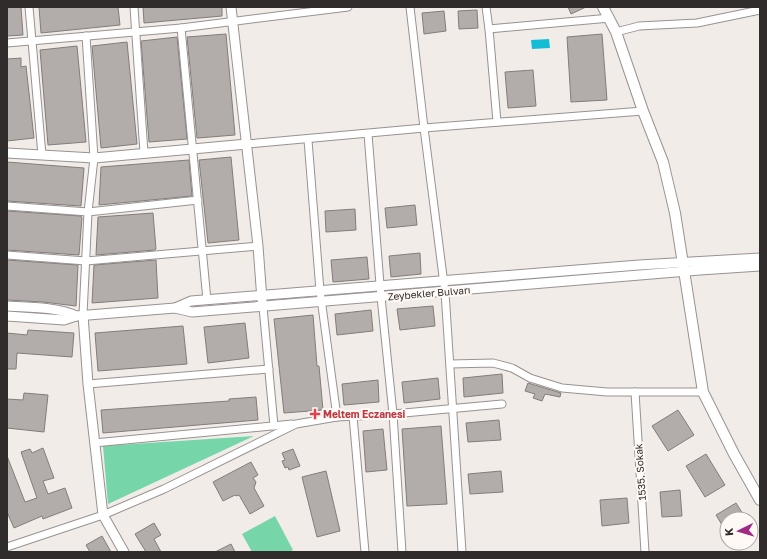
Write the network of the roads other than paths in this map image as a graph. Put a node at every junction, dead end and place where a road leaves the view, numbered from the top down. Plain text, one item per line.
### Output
1 (28, 7) edge
2 (134, 7) edge
3 (231, 7) edge
4 (348, 7) edge
5 (410, 7) edge
6 (486, 7) edge
7 (603, 7) edge
8 (760, 10) edge
9 (610, 18) junction
10 (232, 22) junction
11 (181, 28) junction
12 (489, 29) junction
13 (136, 32) junction
14 (616, 32) junction
15 (86, 36) junction
16 (32, 41) junction
17 (7, 43) edge
18 (643, 111) junction
19 (497, 122) junction
20 (424, 128) junction
21 (368, 134) junction
22 (308, 140) junction
23 (247, 144) junction
24 (193, 148) junction
25 (7, 153) edge
26 (144, 153) junction
27 (42, 155) junction
28 (94, 158) junction
29 (198, 200) junction
30 (7, 206) edge
31 (88, 212) junction
32 (258, 246) junction
33 (202, 250) junction
34 (7, 256) edge
35 (760, 258) edge
36 (86, 261) junction
37 (760, 266) edge
38 (683, 267) junction
39 (568, 271) junction
40 (444, 281) junction
41 (569, 282) junction
42 (380, 286) junction
43 (320, 291) junction
44 (445, 292) junction
45 (262, 296) junction
46 (381, 297) junction
47 (207, 300) junction
48 (322, 302) junction
49 (7, 306) edge
50 (263, 306) junction
51 (175, 308) junction
52 (80, 315) junction
53 (7, 316) edge
54 (450, 364) junction
55 (269, 368) junction
56 (88, 384) junction
57 (635, 392) junction
58 (703, 392) junction
59 (502, 404) dead end
60 (453, 409) junction
61 (393, 414) junction
62 (353, 416) junction
63 (337, 417) junction
64 (296, 424) junction
65 (274, 426) junction
66 (94, 443) junction
67 (760, 500) edge
68 (102, 515) junction
69 (7, 547) edge
70 (124, 552) edge
71 (365, 552) edge
72 (402, 552) edge
73 (462, 552) edge
74 (646, 552) edge

1 - 16 street
2 - 13 street
3 - 10 street
4 - 10 street
5 - 20 street
6 - 12 street
7 - 9 main road
8 - 14 street
9 - 12 street
9 - 14 main road
10 - 11 street
10 - 23 street
11 - 13 street
11 - 24 street
12 - 19 street
13 - 15 street
13 - 26 street
14 - 18 main road
15 - 16 street
15 - 28 street
16 - 17 street
16 - 27 street
18 - 19 street
18 - 38 main road
19 - 20 street
20 - 21 street
20 - 40 street
21 - 22 street
21 - 42 street
22 - 23 street
22 - 43 street
23 - 24 street
23 - 32 street
24 - 26 street
24 - 29 street
25 - 27 street
26 - 28 street
27 - 28 street
28 - 31 street
29 - 31 street
29 - 33 street
30 - 31 street
31 - 36 street
32 - 33 street
32 - 45 street
33 - 36 street
33 - 47 street
34 - 36 street
35 - 38 street
36 - 52 street
37 - 38 street
38 - 39 street, Zeybekler Bulvarı
38 - 41 street, Zeybekler Bulvarı
38 - 58 main road
39 - 40 street, Zeybekler Bulvarı
39 - 41 street
40 - 42 street, Zeybekler Bulvarı
40 - 44 street
41 - 44 street, Zeybekler Bulvarı
42 - 43 street, Zeybekler Bulvarı
42 - 46 street
43 - 45 street, Zeybekler Bulvarı
43 - 48 street
44 - 46 street, Zeybekler Bulvarı
44 - 54 street
45 - 47 street, Zeybekler Bulvarı
45 - 50 street
46 - 48 street, Zeybekler Bulvarı
46 - 61 street
47 - 51 street, Zeybekler Bulvarı
48 - 50 street, Zeybekler Bulvarı
48 - 63 street
49 - 52 street, Zeybekler Bulvarı
50 - 51 street, Zeybekler Bulvarı
50 - 55 street
51 - 52 street, Zeybekler Bulvarı
52 - 53 street, Zeybekler Bulvarı
52 - 56 street
54 - 57 street
54 - 60 street
55 - 56 street
55 - 65 street
56 - 66 street
57 - 58 street
57 - 74 street, 1535. Sokak
58 - 67 main road
59 - 60 street
60 - 61 street
60 - 73 street
61 - 62 street
61 - 72 street
62 - 63 street
62 - 71 street
63 - 64 street
64 - 65 street
64 - 68 street
65 - 66 street
66 - 68 street
68 - 69 street
68 - 70 street

